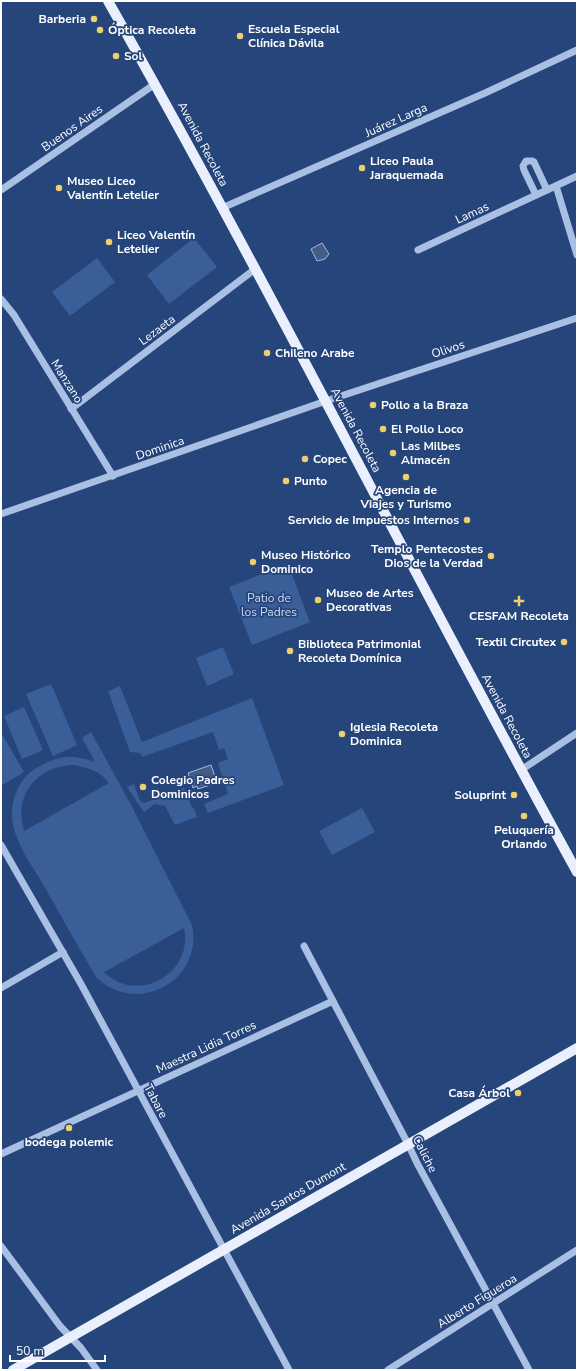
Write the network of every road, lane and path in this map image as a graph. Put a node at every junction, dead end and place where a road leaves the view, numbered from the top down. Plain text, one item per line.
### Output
1 (108, 1) edge
2 (577, 50) edge
3 (155, 84) junction
4 (577, 176) edge
5 (556, 186) junction
6 (1, 190) edge
7 (547, 190) junction
8 (536, 195) junction
9 (222, 208) junction
10 (418, 250) dead end
11 (577, 255) edge
12 (255, 269) junction
13 (1, 299) edge
14 (577, 318) edge
15 (326, 401) junction
16 (72, 409) junction
17 (112, 476) junction
18 (1, 514) edge
19 (577, 733) edge
20 (520, 770) junction
21 (1, 845) edge
22 (577, 872) edge
23 (304, 946) dead end
24 (63, 952) junction
25 (1, 988) edge
26 (332, 1001) junction
27 (577, 1048) edge
28 (138, 1090) junction
29 (408, 1144) junction
30 (1, 1154) edge
31 (1, 1246) edge
32 (224, 1250) junction
33 (577, 1250) edge
34 (493, 1304) junction
35 (71, 1337) junction
36 (13, 1370) edge
37 (97, 1370) edge
38 (289, 1370) edge
39 (388, 1370) edge
40 (529, 1370) edge

1 - 3 main road, Avenida Recoleta
2 - 9 street, Juárez Larga
3 - 6 street, Buenos Aires
3 - 9 main road, Avenida Recoleta
4 - 5 street, Lamas
5 - 7 street, Lamas
5 - 11 street
7 - 8 street, Lamas
7 - 8 street
8 - 10 street, Lamas
9 - 12 main road, Avenida Recoleta
12 - 15 main road, Avenida Recoleta
12 - 16 street, Lezaeta
13 - 16 street, Manzano
14 - 15 street, Olivos
15 - 17 street, Dominica
15 - 20 main road, Avenida Recoleta
16 - 17 street, Manzano
17 - 18 street, Dominica
19 - 20 street
20 - 22 main road, Avenida Recoleta
21 - 24 street, Tabare
23 - 26 street, Caliche
24 - 25 street
24 - 28 street, Tabare
26 - 28 street, Maestra Lidia Torres
26 - 29 street, Caliche
27 - 29 main road, Avenida Santos Dumont
28 - 30 street, Maestra Lidia Torres
28 - 32 street, Tabare
29 - 32 main road, Avenida Santos Dumont
29 - 34 street, Caliche
31 - 35 street
32 - 35 main road, Avenida Santos Dumont
32 - 38 street, Tabare
33 - 34 street, Alberto Figueroa
34 - 39 street, Alberto Figueroa
34 - 40 street, Caliche
35 - 36 main road, Avenida Santos Dumont
35 - 37 street

